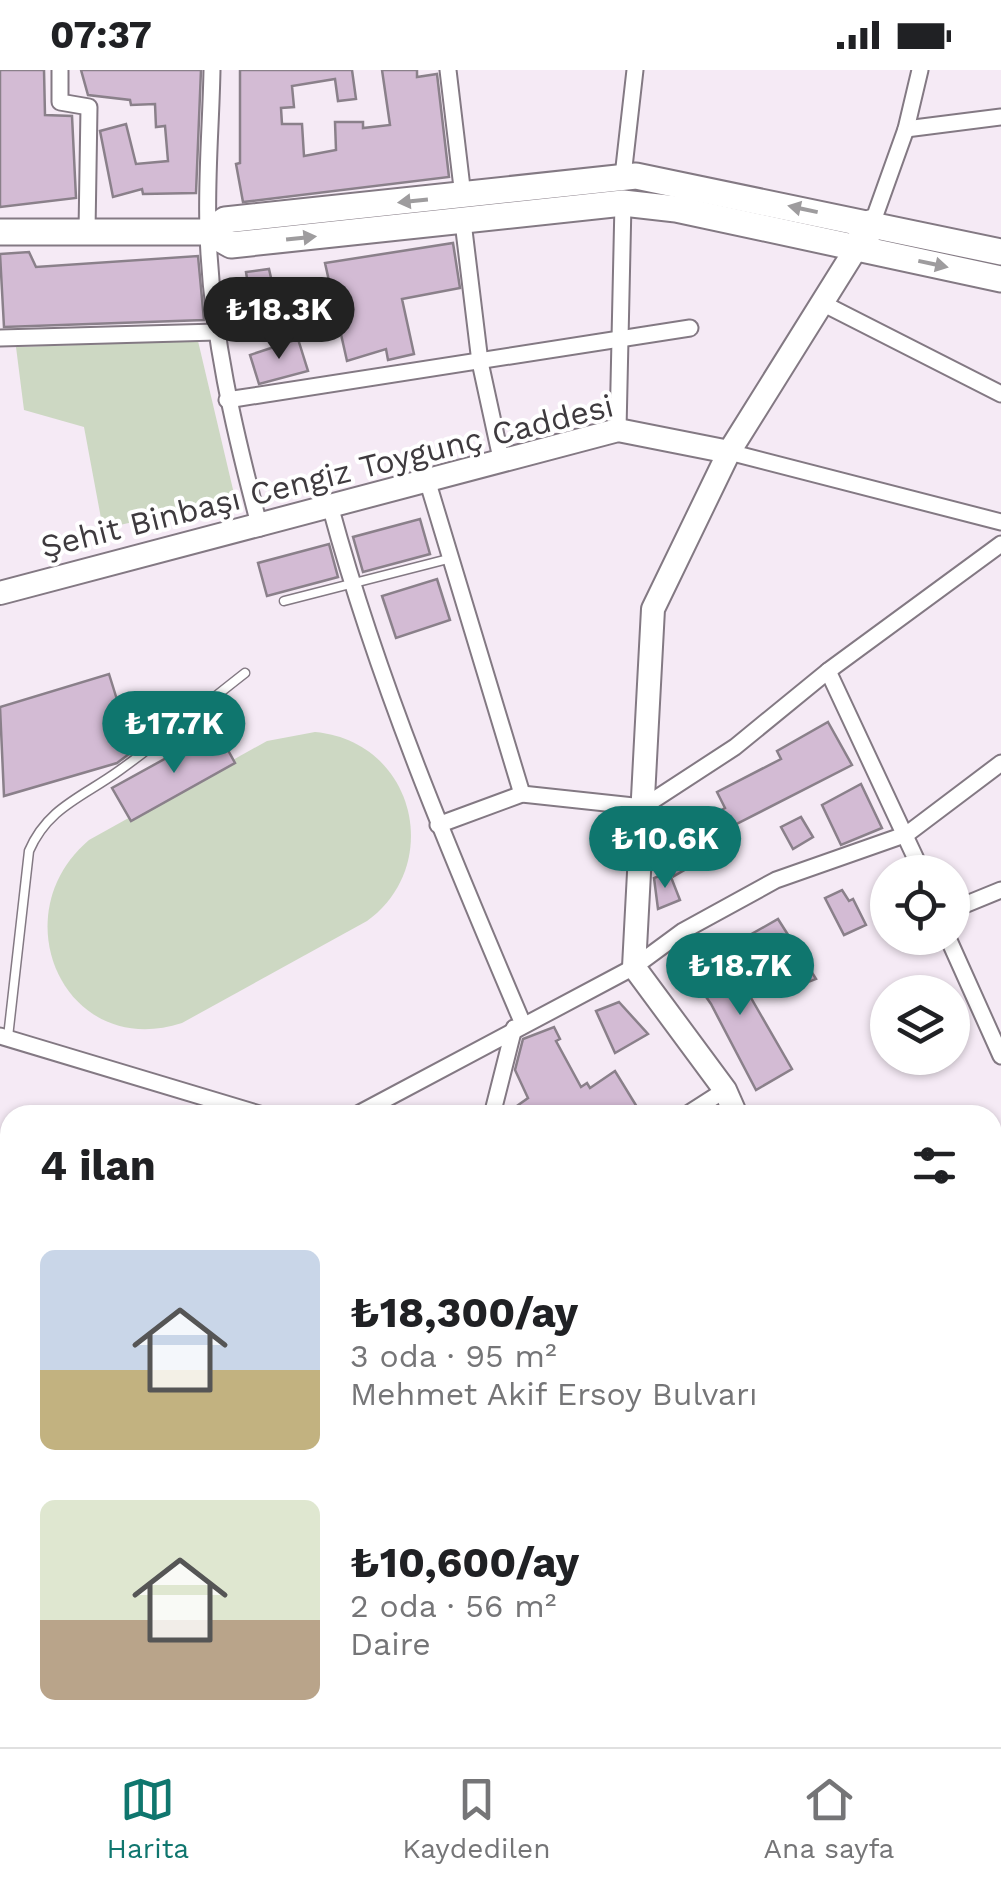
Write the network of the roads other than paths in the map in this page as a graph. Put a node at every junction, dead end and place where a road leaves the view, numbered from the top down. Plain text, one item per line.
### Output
1 (60, 70) edge
2 (212, 70) edge
3 (448, 70) edge
4 (635, 70) edge
5 (920, 70) edge
6 (1001, 117) edge
7 (906, 129) junction
8 (623, 176) junction
9 (623, 203) junction
10 (463, 209) junction
11 (87, 231) junction
12 (0, 232) edge
13 (208, 232) junction
14 (864, 236) junction
15 (1001, 252) edge
16 (1001, 278) edge
17 (824, 304) junction
18 (690, 328) dead end
19 (217, 332) junction
20 (0, 338) edge
21 (622, 339) junction
22 (480, 362) junction
23 (1001, 394) edge
24 (226, 400) junction
25 (618, 430) junction
26 (729, 452) junction
27 (502, 463) junction
28 (428, 484) junction
29 (331, 509) junction
30 (1001, 522) edge
31 (260, 528) junction
32 (1001, 544) edge
33 (448, 559) junction
34 (352, 584) junction
35 (0, 593) edge
36 (284, 601) dead end
37 (828, 671) junction
38 (245, 673) dead end
39 (1001, 762) edge
40 (522, 794) junction
41 (643, 807) junction
42 (438, 824) junction
43 (907, 834) junction
44 (915, 855) edge
45 (1001, 890) edge
46 (970, 903) edge
47 (956, 955) edge
48 (634, 967) junction
49 (519, 1026) junction
50 (4, 1036) edge
51 (1001, 1056) edge
52 (725, 1090) junction
53 (229, 1105) edge
54 (374, 1105) edge
55 (495, 1105) edge
56 (702, 1105) edge
57 (732, 1105) edge

1 - 11 street
2 - 13 street
3 - 10 street
4 - 8 street
5 - 7 street
6 - 7 street
7 - 14 street
8 - 10 main road
14 -> 8 main road
9 - 10 main road
9 - 14 main road
9 - 21 street
10 - 13 main road
10 - 22 street
11 - 12 main road
11 - 13 main road
13 - 19 street
14 - 15 main road
14 -> 16 main road
14 - 17 street
17 - 23 street
17 - 26 street
18 - 21 street
19 - 20 street
19 - 24 street
21 - 22 street
21 - 25 street
22 - 24 street
22 - 27 street
24 - 31 street
25 - 26 street, Şehit Binbaşı Cengiz Toygunç Caddesi
25 - 27 street, Şehit Binbaşı Cengiz Toygunç Caddesi
26 - 30 street
26 - 41 street
27 - 28 street, Şehit Binbaşı Cengiz Toygunç Caddesi
28 - 29 street, Şehit Binbaşı Cengiz Toygunç Caddesi
28 - 33 street
29 - 31 street, Şehit Binbaşı Cengiz Toygunç Caddesi
29 - 34 street
31 - 35 street, Şehit Binbaşı Cengiz Toygunç Caddesi
32 - 37 street
33 - 34 lane
33 - 40 street
34 - 36 lane
34 - 42 street
37 - 41 street
37 - 43 street
38 - 50 lane
39 - 43 street
40 - 41 street
40 - 42 street
41 - 48 street
42 - 49 street
43 - 44 street
43 - 48 street
45 - 46 street
47 - 51 street
48 - 49 street
48 - 52 street
49 - 54 street
49 - 55 street
50 - 53 street
52 - 56 street
52 - 57 street

